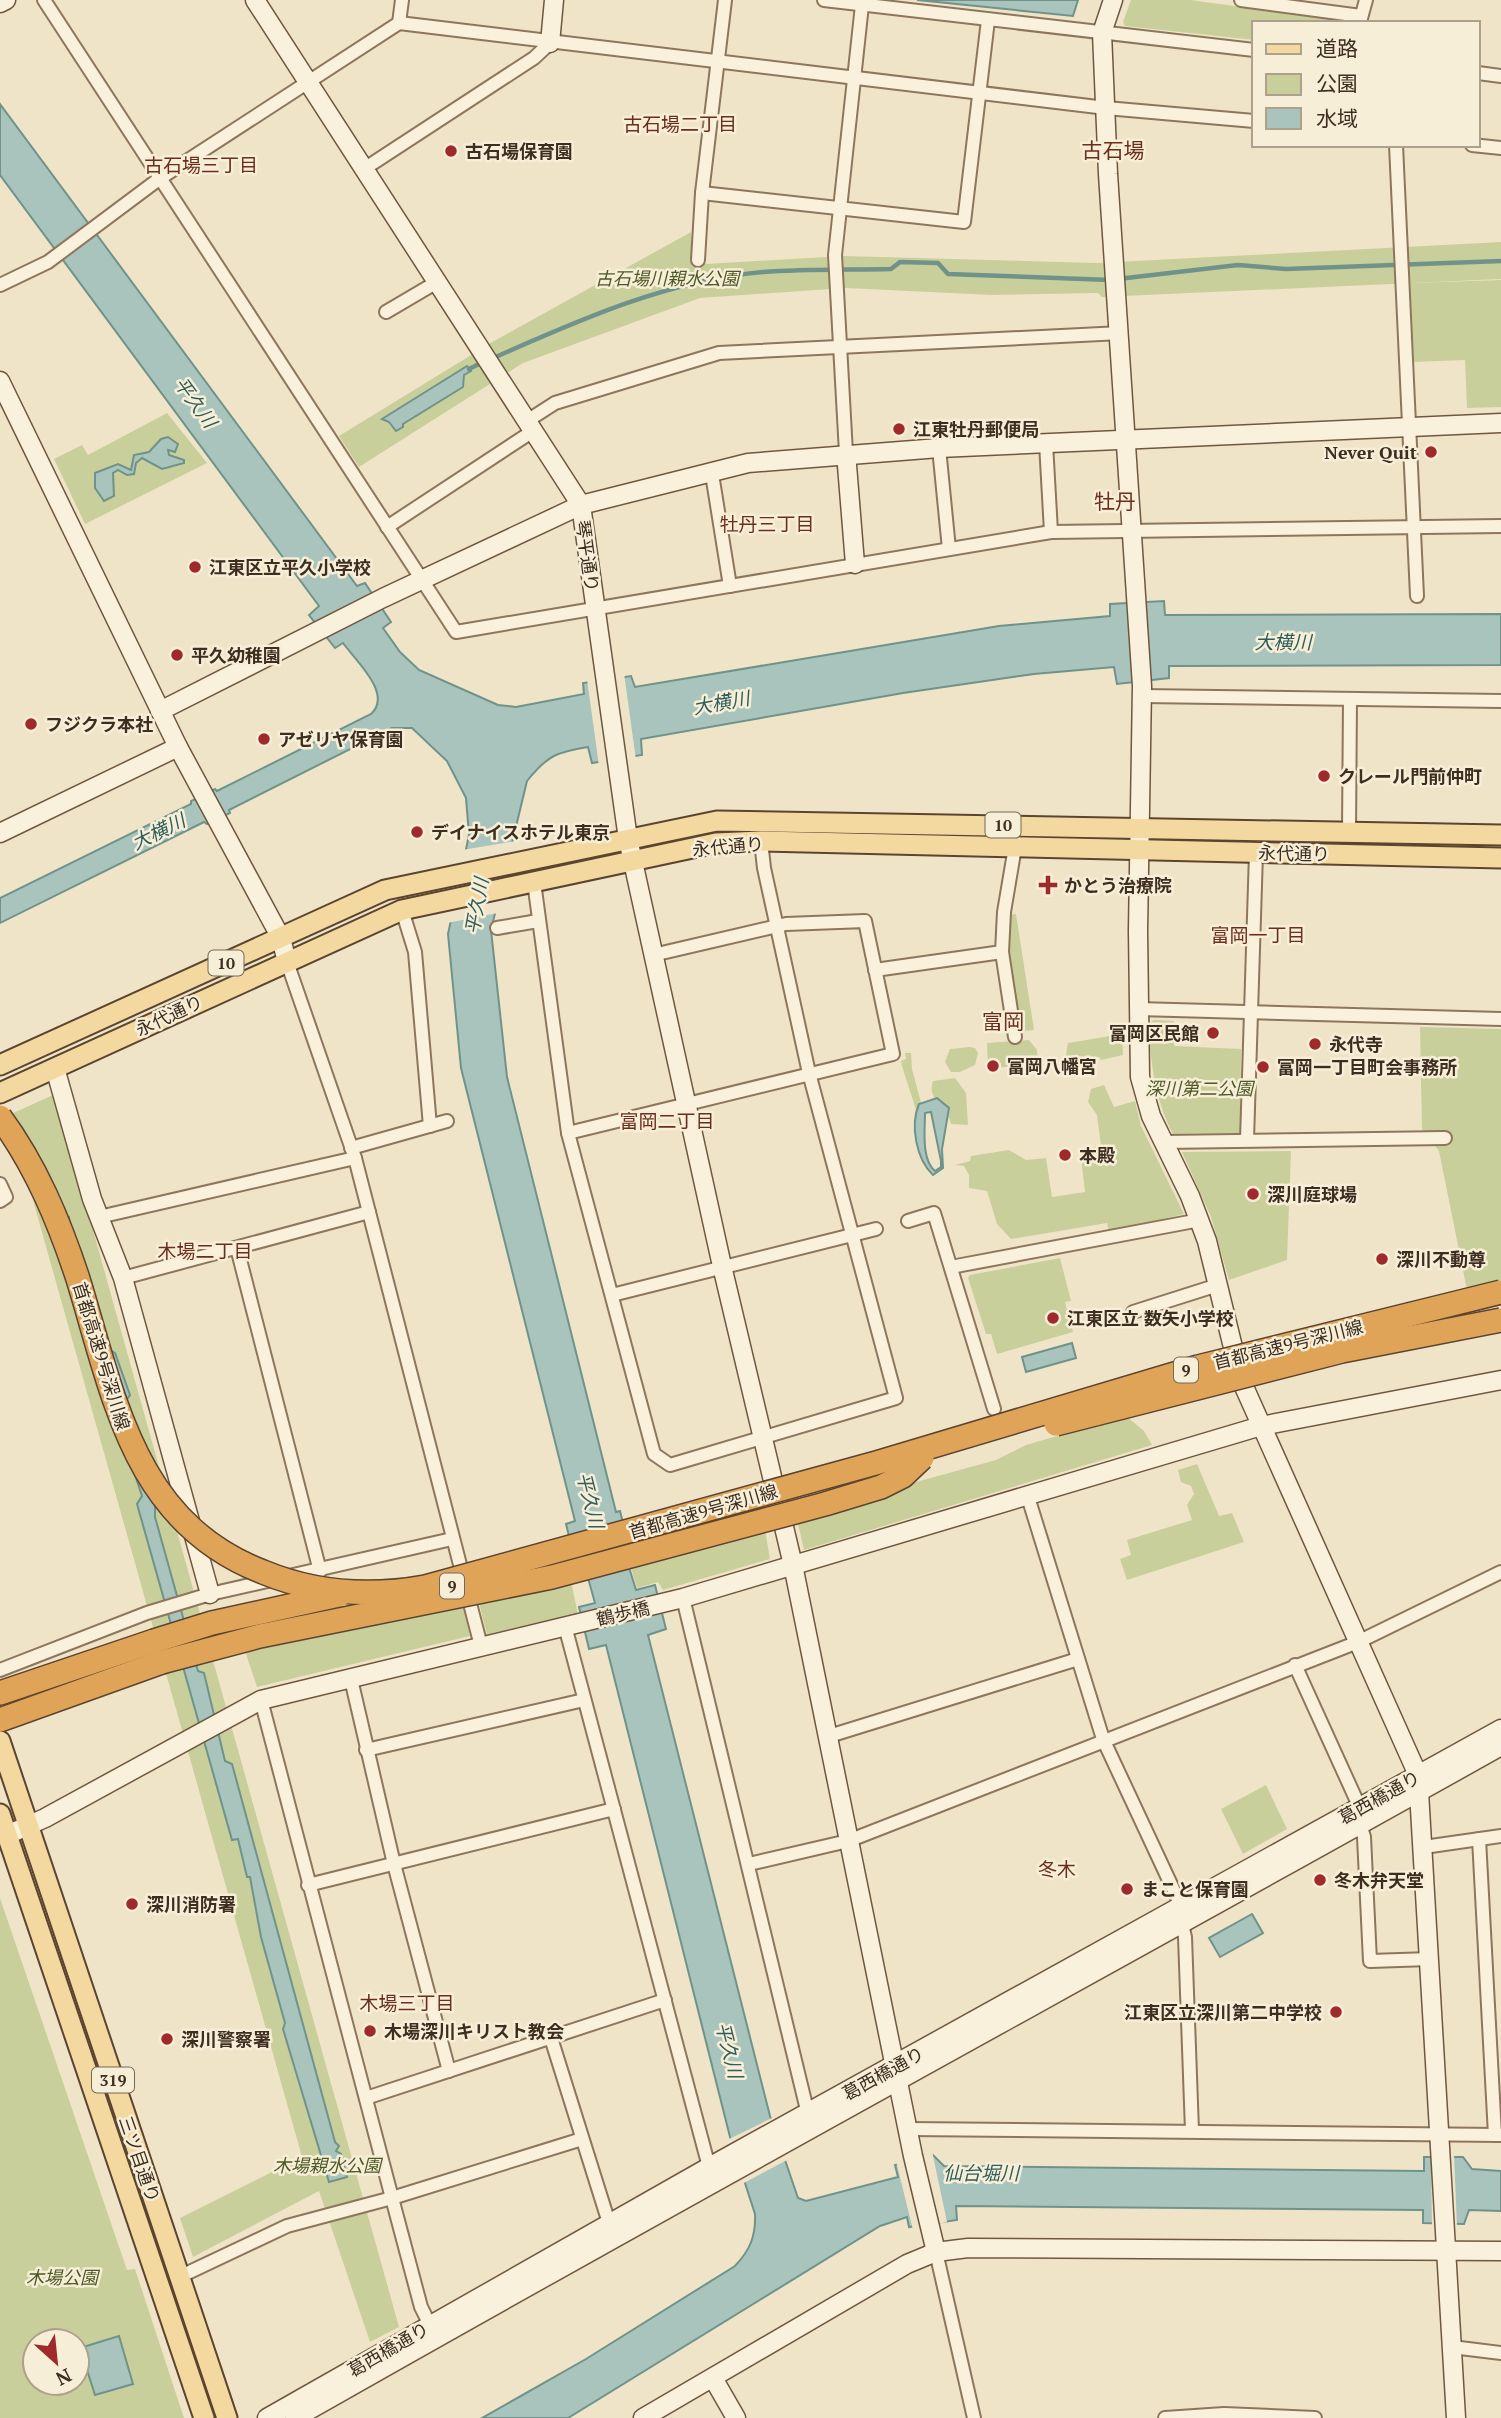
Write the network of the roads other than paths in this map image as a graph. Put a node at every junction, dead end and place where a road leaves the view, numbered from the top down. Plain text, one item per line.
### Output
1 (6, 0) edge
2 (44, 0) edge
3 (255, 0) edge
4 (402, 0) edge
5 (554, 0) edge
6 (725, 0) edge
7 (824, 0) edge
8 (1113, 0) edge
9 (1241, 0) edge
10 (1366, 0) edge
11 (0, 3) edge
12 (862, 5) junction
13 (988, 20) junction
14 (1361, 20) edge
15 (399, 23) junction
16 (1102, 33) junction
17 (550, 43) junction
18 (1252, 50) edge
19 (718, 62) junction
20 (1480, 74) edge
21 (1501, 76) edge
22 (854, 78) junction
23 (309, 83) junction
24 (980, 92) junction
25 (1106, 108) junction
26 (1252, 121) edge
27 (1480, 146) edge
28 (1396, 147) edge
29 (1501, 148) edge
30 (364, 169) junction
31 (159, 179) junction
32 (702, 193) junction
33 (840, 208) junction
34 (698, 260) dead end
35 (437, 282) junction
36 (0, 285) edge
37 (387, 312) dead end
38 (1121, 333) junction
39 (839, 347) junction
40 (0, 381) edge
41 (1501, 423) edge
42 (530, 426) junction
43 (1409, 427) junction
44 (1128, 440) junction
45 (1046, 443) junction
46 (939, 448) junction
47 (846, 453) junction
48 (712, 474) junction
49 (581, 505) junction
50 (1501, 526) edge
51 (387, 527) junction
52 (1414, 528) junction
53 (1051, 532) junction
54 (1131, 532) junction
55 (948, 550) junction
56 (855, 564) junction
57 (423, 581) junction
58 (730, 586) junction
59 (1417, 596) dead end
60 (595, 609) junction
61 (1142, 691) junction
62 (1350, 699) junction
63 (1501, 701) edge
64 (160, 712) junction
65 (178, 747) junction
66 (1139, 828) junction
67 (1349, 832) junction
68 (0, 833) edge
69 (1501, 835) edge
70 (628, 839) junction
71 (761, 841) junction
72 (1015, 847) junction
73 (1139, 850) junction
74 (1256, 853) junction
75 (1501, 858) edge
76 (633, 860) junction
77 (534, 883) junction
78 (402, 909) junction
79 (538, 921) junction
80 (776, 926) junction
81 (497, 928) dead end
82 (281, 938) junction
83 (1002, 952) junction
84 (653, 955) junction
85 (287, 962) junction
86 (875, 970) junction
87 (1138, 1009) junction
88 (1251, 1014) junction
89 (1501, 1019) edge
90 (1015, 1037) dead end
91 (0, 1065) edge
92 (55, 1068) junction
93 (809, 1073) junction
94 (0, 1093) edge
95 (685, 1104) junction
96 (0, 1118) edge
97 (447, 1121) dead end
98 (430, 1126) junction
99 (568, 1133) junction
100 (1445, 1138) dead end
101 (1247, 1140) junction
102 (1164, 1142) junction
103 (353, 1153) junction
104 (0, 1184) edge
105 (0, 1200) edge
106 (369, 1212) junction
107 (99, 1217) junction
108 (1200, 1220) junction
109 (908, 1221) dead end
110 (876, 1229) dead end
111 (852, 1236) junction
112 (237, 1248) junction
113 (722, 1266) junction
114 (951, 1267) junction
115 (123, 1278) junction
116 (1218, 1285) junction
117 (1501, 1292) edge
118 (612, 1295) junction
119 (1133, 1312) dead end
120 (1501, 1320) edge
121 (1501, 1380) edge
122 (1140, 1383) junction
123 (994, 1409) dead end
124 (1261, 1426) junction
125 (762, 1438) junction
126 (922, 1458) junction
127 (1028, 1497) junction
128 (452, 1539) junction
129 (793, 1565) junction
130 (320, 1571) junction
131 (1501, 1572) edge
132 (209, 1594) junction
133 (683, 1598) junction
134 (565, 1626) junction
135 (1358, 1642) junction
136 (481, 1646) junction
137 (158, 1652) junction
138 (1078, 1659) junction
139 (1295, 1665) junction
140 (0, 1670) edge
141 (351, 1679) junction
142 (0, 1693) edge
143 (261, 1700) junction
144 (584, 1700) junction
145 (0, 1720) edge
146 (1501, 1729) edge
147 (826, 1737) junction
148 (1103, 1739) junction
149 (0, 1741) edge
150 (1501, 1746) edge
151 (366, 1750) junction
152 (1419, 1783) junction
153 (614, 1809) junction
154 (0, 1814) edge
155 (1360, 1816) junction
156 (29, 1826) junction
157 (7, 1835) junction
158 (1501, 1836) edge
159 (1479, 1839) junction
160 (848, 1841) junction
161 (1424, 1847) junction
162 (394, 1864) junction
163 (749, 1864) junction
164 (308, 1885) junction
165 (1182, 1916) junction
166 (1430, 1959) junction
167 (665, 2000) junction
168 (551, 2038) junction
169 (449, 2071) junction
170 (896, 2075) junction
171 (366, 2098) junction
172 (808, 2114) junction
173 (907, 2129) junction
174 (1192, 2131) junction
175 (789, 2134) junction
176 (1440, 2135) junction
177 (1498, 2135) edge
178 (582, 2139) junction
179 (729, 2165) junction
180 (709, 2167) junction
181 (392, 2198) junction
182 (609, 2223) junction
183 (1446, 2249) junction
184 (1501, 2251) edge
185 (936, 2252) junction
186 (179, 2277) junction
187 (430, 2325) junction
188 (1452, 2347) junction
189 (1501, 2353) edge
190 (713, 2378) junction
191 (204, 2418) edge
192 (227, 2418) edge
193 (267, 2418) edge
194 (295, 2418) edge
195 (643, 2418) edge
196 (736, 2418) edge
197 (974, 2418) edge
198 (1164, 2418) edge
199 (1315, 2418) edge
200 (1456, 2418) edge

1 - 11 street
2 - 31 street
3 - 23 street, 琴平通り
4 - 15 street
5 - 17 street
6 - 19 street
7 - 12 street
8 - 16 street
9 - 14 street
10 - 14 street
12 - 13 street
12 - 22 street
13 - 16 street
13 - 24 street
15 - 17 street
15 - 23 street
16 - 18 street
16 - 25 street
17 - 19 street
17 - 30 street
19 - 22 street
19 - 32 street
20 - 21 street
22 - 24 street
22 - 33 street
23 - 30 street, 琴平通り
23 - 31 street
24 - 25 street
24 - 33 street
25 - 26 street
25 - 38 street
27 - 29 street
28 - 43 street
30 - 35 street, 琴平通り
31 - 36 street
31 - 51 street
32 - 33 street
32 - 34 street
33 - 39 street
35 - 37 street
35 - 42 street, 琴平通り
38 - 39 street
38 - 44 street
39 - 42 street
39 - 47 street
40 - 64 street
41 - 43 street
42 - 49 street, 琴平通り
42 - 51 street
43 - 44 street
43 - 52 street
44 - 45 street
44 - 54 street
45 - 46 street
45 - 53 street
46 - 47 street
46 - 55 street
47 - 48 street
47 - 56 street
48 - 49 street
48 - 58 street
49 - 57 street
49 - 60 street, 琴平通り
50 - 52 street
51 - 57 street
52 - 54 street
52 - 59 street
53 - 54 street
53 - 55 street
54 - 61 street
55 - 56 street
56 - 58 street
57 - 60 street
57 - 64 street
58 - 60 street
60 - 70 street, 琴平通り
61 - 62 street
61 - 66 street
62 - 63 street
62 - 67 street
64 - 65 street
65 - 68 street
65 - 82 street
66 - 67 main road, 永代通り / 10
66 - 70 main road, 永代通り / 10
66 - 73 street
67 - 69 main road, 永代通り / 10
70 - 76 street, 琴平通り
70 - 82 main road, 永代通り / 10
71 - 72 main road, 永代通り / 10
71 - 76 main road, 永代通り / 10
71 - 80 street
72 - 73 main road, 永代通り / 10
72 - 83 street
73 - 74 main road, 永代通り / 10
73 - 87 street
74 - 75 main road, 永代通り / 10
74 - 88 street
76 - 77 main road, 永代通り / 10
76 - 84 street, 琴平通り
77 - 78 main road, 永代通り / 10
77 - 79 street
78 - 85 main road, 永代通り / 10
78 - 98 street
79 - 81 street
79 - 99 street
80 - 84 street
80 - 86 street
80 - 93 street
82 - 85 street
82 - 91 main road, 永代通り / 10
83 - 86 street
83 - 90 street
84 - 95 street, 琴平通り
85 - 92 main road, 永代通り / 10
85 - 103 street
86 - 93 street
87 - 88 street
87 - 102 street
88 - 89 street
88 - 101 street
92 - 94 main road, 永代通り / 10
92 - 107 street
93 - 95 street
93 - 111 street
95 - 99 street
95 - 113 street, 琴平通り
96 - 122 highway, 首都高速9号深川線 / 9, bridge
96 - 126 highway, 首都高速9号深川線 / 9, bridge
97 - 98 street
98 - 103 street
99 - 118 street
100 - 101 street
101 - 102 street
102 - 108 street
103 - 106 street
103 - 107 street
104 - 105 street
106 - 112 street
106 - 128 street
107 - 115 street
108 - 114 street
108 - 116 street
109 - 114 street
110 - 111 street
111 - 113 street
111 - 125 street
112 - 115 street
112 - 130 street
113 - 118 street
113 - 125 street, 琴平通り
114 - 123 street
115 - 132 street
116 - 119 street
116 - 124 street
117 - 122 highway, 首都高速9号深川線 / 9, bridge
118 - 125 street
120 - 126 highway, 首都高速9号深川線 / 9, bridge
121 - 124 street, 鶴歩橋
122 - 137 highway, bridge
124 - 127 street, 鶴歩橋
124 - 135 street
125 - 129 street, 琴平通り
126 - 137 highway, bridge
127 - 129 street, 鶴歩橋
127 - 138 street
128 - 130 street
128 - 136 street
129 - 133 street, 鶴歩橋
129 - 147 street, 琴平通り
130 - 132 street
131 - 135 street
132 - 140 street
133 - 134 street, 鶴歩橋
133 - 163 street
134 - 136 street, 鶴歩橋
134 - 144 street
135 - 139 street
135 - 152 street
136 - 141 street, 鶴歩橋
137 - 142 highway
137 - 145 highway
138 - 147 street
138 - 148 street
139 - 148 street
139 - 155 street
141 - 143 street, 鶴歩橋
141 - 151 street
143 - 156 street, 鶴歩橋
143 - 164 street
144 - 151 street
144 - 153 street
146 - 152 street, 葛西橋通り
147 - 160 street, 琴平通り
148 - 160 street
148 - 165 street
149 - 156 main road, 三ツ目通り / 319
150 - 152 street, 葛西橋通り
151 - 162 street
152 - 155 street, 葛西橋通り
152 - 161 street
153 - 162 street
153 - 167 street
154 - 157 main road, 三ツ目通り / 319
155 - 165 street, 葛西橋通り
155 - 166 street
156 - 157 street, 鶴歩橋
156 - 186 main road, 三ツ目通り / 319
157 - 191 main road, 三ツ目通り / 319
158 - 159 street
159 - 161 street
159 - 177 street
160 - 163 street
160 - 170 street, 琴平通り
161 - 166 street
162 - 164 street
162 - 169 street
163 - 172 street
164 - 171 street
165 - 170 street, 葛西橋通り
165 - 174 street
166 - 176 street
167 - 168 street
167 - 180 street
168 - 169 street
168 - 178 street
169 - 171 street
170 - 172 street, 葛西橋通り
170 - 173 street, 琴平通り
170 - 175 street, 葛西橋通り
171 - 181 street
172 - 175 street, 葛西橋通り
173 - 174 street
173 - 185 street, 琴平通り
174 - 176 street
175 - 179 street, 葛西橋通り
176 - 177 street
176 - 183 street
178 - 181 street
178 - 182 street
179 - 180 street, 葛西橋通り
179 - 194 street, 葛西橋通り
180 - 182 street, 葛西橋通り
181 - 186 street
181 - 187 street
182 - 187 street, 葛西橋通り
183 - 184 street
183 - 185 street
183 - 188 street
185 - 190 street
185 - 197 street
186 - 192 main road, 三ツ目通り / 319
187 - 193 street, 葛西橋通り
188 - 189 street
188 - 200 street
190 - 195 street
190 - 196 street
198 - 199 street

